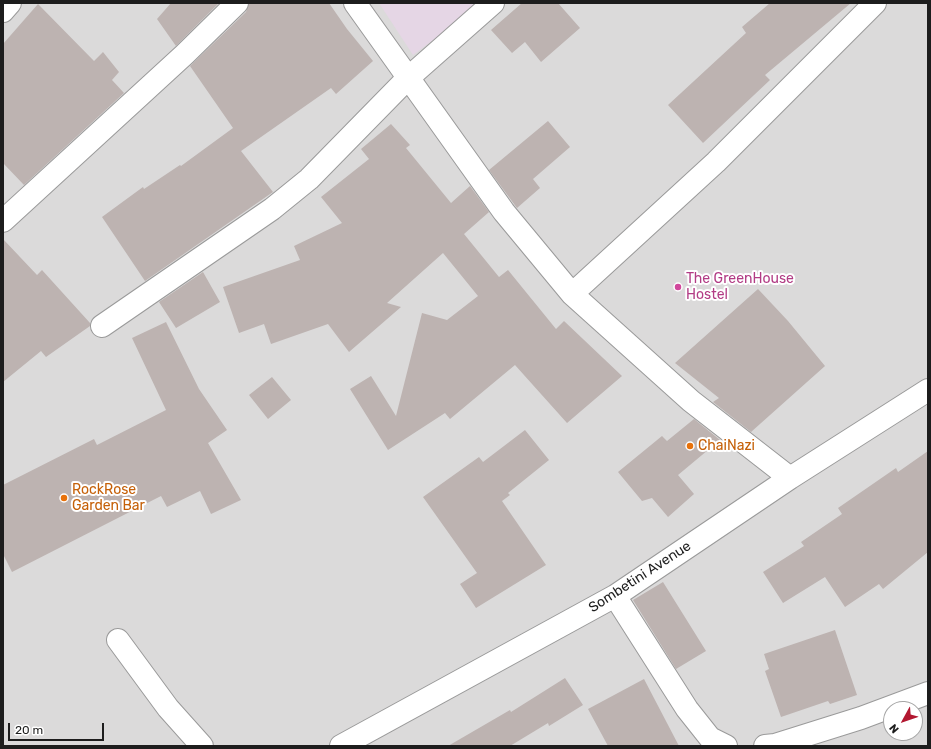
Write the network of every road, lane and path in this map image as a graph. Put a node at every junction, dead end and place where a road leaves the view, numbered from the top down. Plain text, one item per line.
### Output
1 (10, 3) edge
2 (237, 3) edge
3 (355, 3) edge
4 (493, 3) edge
5 (875, 3) edge
6 (3, 11) edge
7 (407, 79) junction
8 (3, 220) edge
9 (572, 294) junction
10 (102, 326) dead end
11 (928, 390) edge
12 (790, 478) junction
13 (615, 596) junction
14 (118, 640) dead end
15 (928, 692) edge
16 (202, 746) edge
17 (341, 746) edge
18 (726, 746) edge
19 (765, 746) edge

1 - 6 street
2 - 8 street
3 - 7 street
4 - 7 street
5 - 9 street
7 - 9 street
7 - 10 street
9 - 12 street
11 - 12 street, Sombetini Avenue
12 - 13 street, Sombetini Avenue
13 - 17 street, Sombetini Avenue
13 - 18 street
14 - 16 street
15 - 19 street

